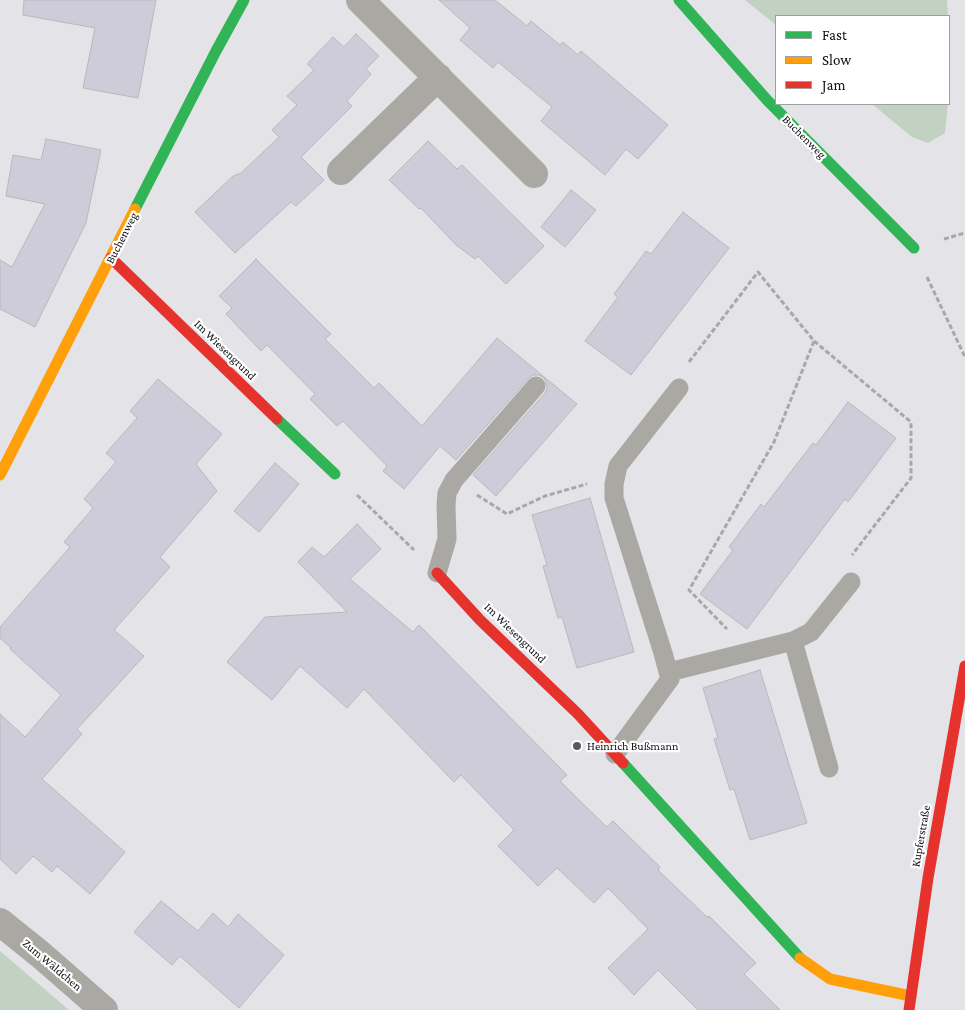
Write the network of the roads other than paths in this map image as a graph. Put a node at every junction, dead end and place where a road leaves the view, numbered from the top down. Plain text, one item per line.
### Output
1 (244, 0) edge
2 (360, 0) edge
3 (678, 0) edge
4 (438, 77) junction
5 (341, 171) dead end
6 (534, 174) dead end
7 (914, 248) road end
8 (112, 258) junction
9 (536, 386) dead end
10 (680, 388) dead end
11 (335, 474) road end
12 (0, 475) edge
13 (437, 573) joint
14 (851, 582) dead end
15 (792, 641) junction
16 (965, 666) edge
17 (669, 672) junction
18 (615, 754) junction
19 (829, 768) dead end
20 (0, 922) edge
21 (911, 996) junction
22 (104, 1010) edge
23 (909, 1010) edge

1 - 8 street, Buchenweg
2 - 4 street
3 - 7 street, Buchenweg
4 - 5 street
4 - 6 street
8 - 11 street, Im Wiesengrund
8 - 12 street, Buchenweg
9 - 13 lane
10 - 17 lane
13 - 18 street, Im Wiesengrund
14 - 15 lane
15 - 17 lane
15 - 19 lane
16 - 21 street, Kupferstraße
17 - 18 lane
18 - 21 street, Im Wiesengrund
20 - 22 street, Zum Wäldchen
21 - 23 street, Kupferstraße

